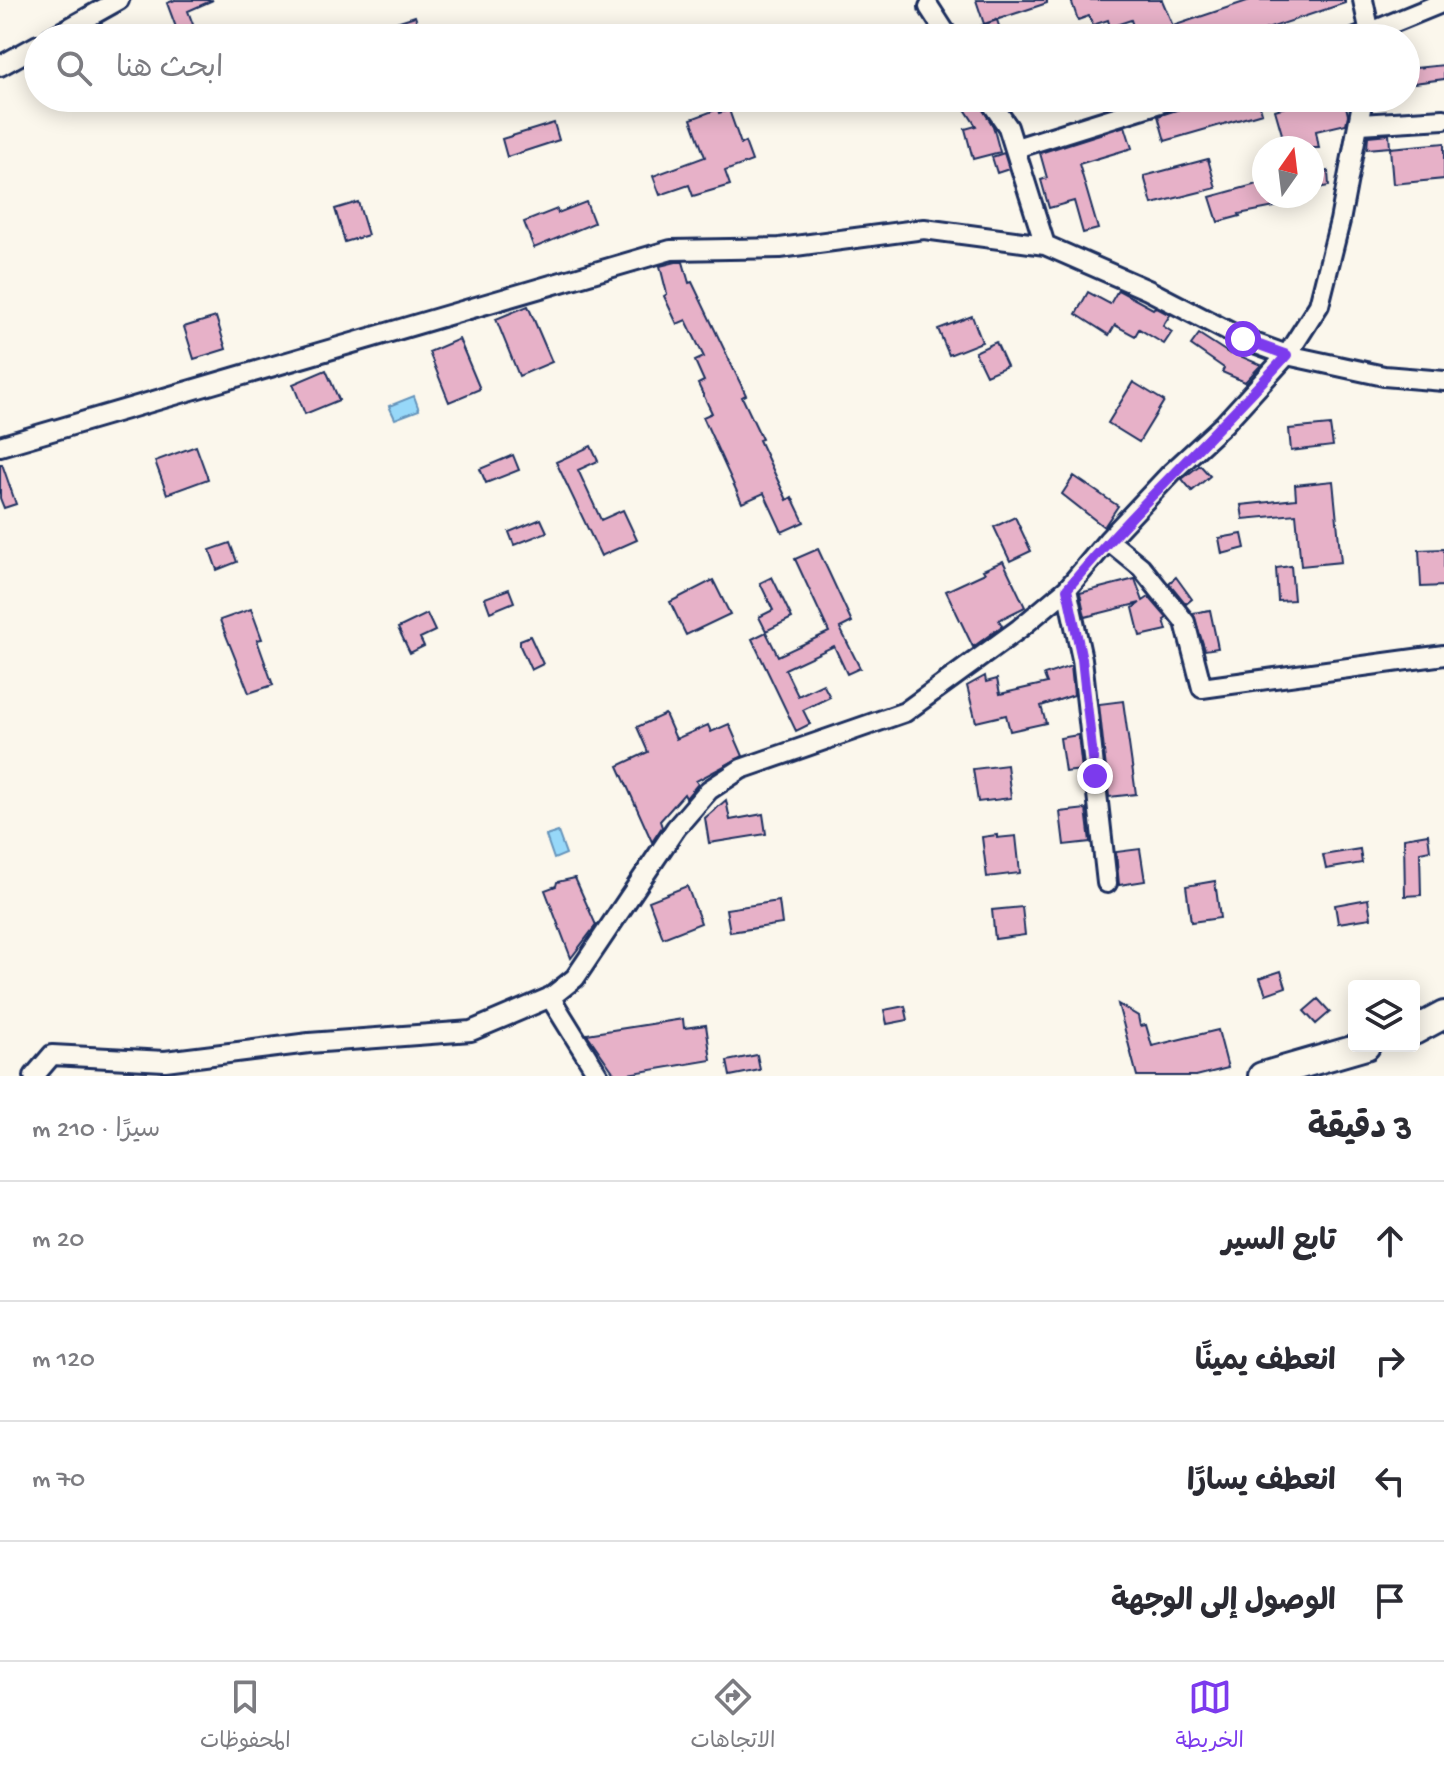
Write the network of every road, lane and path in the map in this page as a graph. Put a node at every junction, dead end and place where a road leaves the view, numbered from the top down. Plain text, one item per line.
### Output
1 (119, 0) edge
2 (1363, 0) edge
3 (1444, 2) edge
4 (929, 7) dead end
5 (76, 24) edge
6 (940, 24) edge
7 (1365, 24) edge
8 (1394, 24) edge
9 (24, 53) edge
10 (0, 66) edge
11 (998, 112) edge
12 (1131, 112) edge
13 (1361, 112) edge
14 (1444, 119) edge
15 (1360, 124) junction
16 (1016, 148) junction
17 (1045, 245) junction
18 (1287, 355) junction
19 (1444, 381) edge
20 (0, 446) edge
21 (1108, 540) junction
22 (1067, 589) junction
23 (1444, 655) edge
24 (1107, 883) dead end
25 (550, 997) junction
26 (1444, 1015) edge
27 (1420, 1028) edge
28 (1348, 1051) edge
29 (34, 1076) edge
30 (599, 1076) edge
31 (1262, 1076) edge

1 - 5 street
2 - 7 street
3 - 8 street
4 - 6 street
9 - 10 street
11 - 16 street
12 - 16 street
13 - 15 street
14 - 15 street
15 - 18 street
16 - 17 street
17 - 18 street
17 - 20 street
18 - 19 street
18 - 21 street
21 - 22 street
21 - 23 street
22 - 24 street
22 - 25 street
25 - 29 street
25 - 30 street
26 - 27 main road
28 - 31 main road

